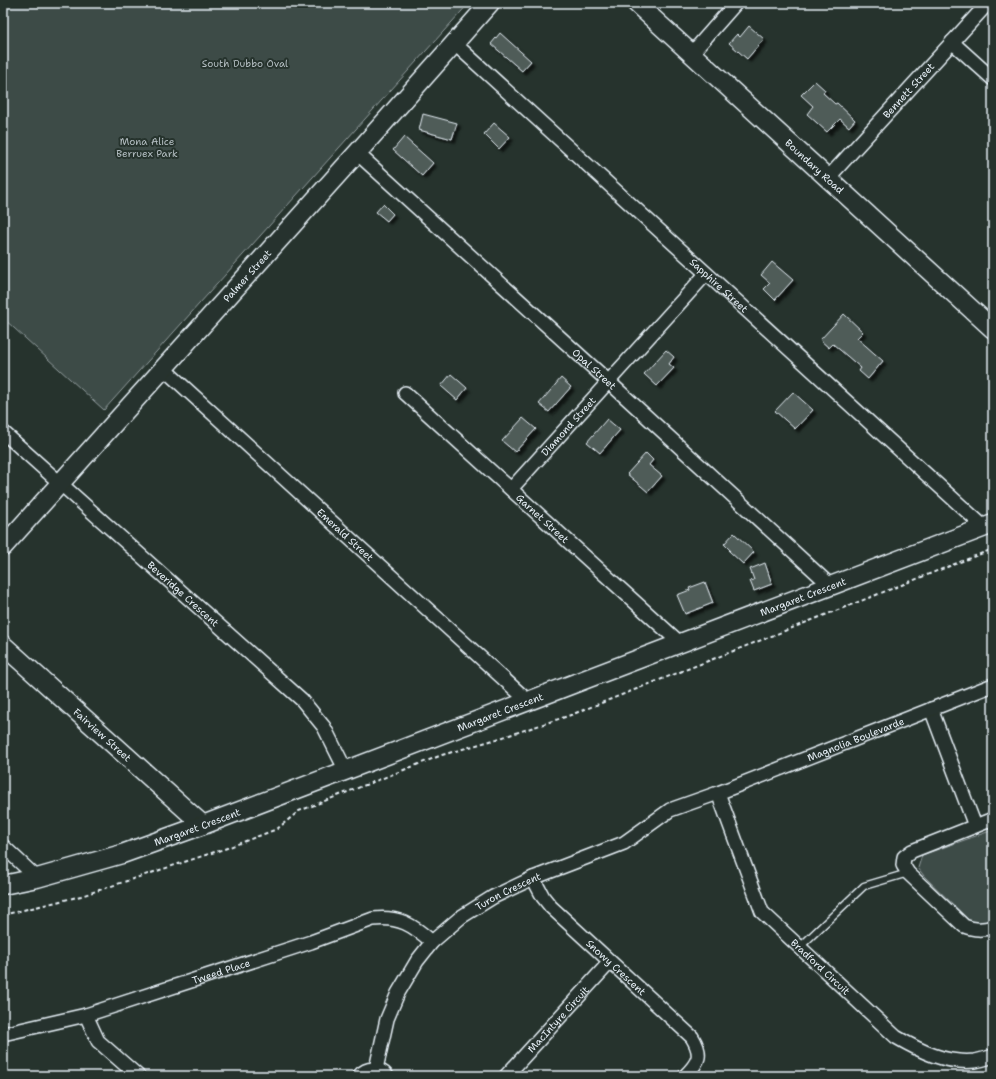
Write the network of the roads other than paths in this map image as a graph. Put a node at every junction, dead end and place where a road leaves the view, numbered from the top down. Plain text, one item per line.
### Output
1 (490, 3) edge
2 (636, 3) edge
3 (736, 3) edge
4 (988, 3) edge
5 (952, 42) junction
6 (454, 43) junction
7 (692, 52) junction
8 (993, 79) edge
9 (357, 153) junction
10 (828, 178) junction
11 (706, 274) junction
12 (993, 328) edge
13 (163, 368) junction
14 (609, 382) junction
15 (405, 393) dead end
16 (3, 432) edge
17 (60, 483) junction
18 (511, 489) junction
19 (989, 525) edge
20 (3, 547) edge
21 (831, 586) junction
22 (680, 643) junction
23 (3, 645) edge
24 (993, 685) edge
25 (528, 701) junction
26 (931, 709) junction
27 (346, 771) junction
28 (718, 793) junction
29 (993, 819) edge
30 (203, 825) junction
31 (975, 826) junction
32 (3, 846) edge
33 (908, 873) junction
34 (37, 878) junction
35 (533, 878) junction
36 (3, 885) edge
37 (993, 927) edge
38 (432, 942) junction
39 (800, 947) junction
40 (610, 962) junction
41 (86, 1015) junction
42 (3, 1034) edge
43 (993, 1056) edge
44 (381, 1073) edge
45 (138, 1076) edge
46 (359, 1076) edge
47 (506, 1076) edge
48 (685, 1076) edge

1 - 6 street, Palmer Street
2 - 7 street, Boundary Road
3 - 7 street
4 - 5 street, Bennett Street
5 - 8 street
5 - 10 street, Bennett Street
6 - 9 street, Palmer Street
6 - 11 street, Sapphire Street
7 - 10 street, Boundary Road
9 - 13 street, Palmer Street
9 - 14 street, Opal Street
10 - 12 street, Boundary Road
11 - 14 street, Diamond Street
11 - 19 street, Sapphire Street
13 - 17 street, Palmer Street
13 - 25 street, Emerald Street
14 - 18 street, Diamond Street
14 - 21 street, Opal Street
15 - 18 street, Garnet Street
16 - 17 street, Beveridge Crescent
17 - 20 street, Palmer Street
17 - 27 street, Beveridge Crescent
18 - 22 street, Garnet Street
19 - 21 street, Margaret Crescent
21 - 22 street, Margaret Crescent
22 - 25 street, Margaret Crescent
23 - 30 street, Fairview Street
24 - 26 street, Magnolia Boulevarde
25 - 27 street, Margaret Crescent
26 - 28 street, Magnolia Boulevarde
26 - 31 street
27 - 30 street, Margaret Crescent
28 - 35 street, Turon Crescent
28 - 39 street, Bradford Circuit
29 - 31 street
30 - 34 street, Margaret Crescent
31 - 33 street
32 - 34 street
33 - 37 street
33 - 39 lane
34 - 36 street, Margaret Crescent
35 - 38 street, Turon Crescent
35 - 40 street, Snowy Crescent
38 - 41 street, Tweed Place
38 - 44 street, Turon Crescent
39 - 43 street, Bradford Circuit
40 - 47 street, MacIntyre Circuit
40 - 48 street, Snowy Crescent
41 - 42 street, Tweed Place
41 - 45 street
44 - 46 street

